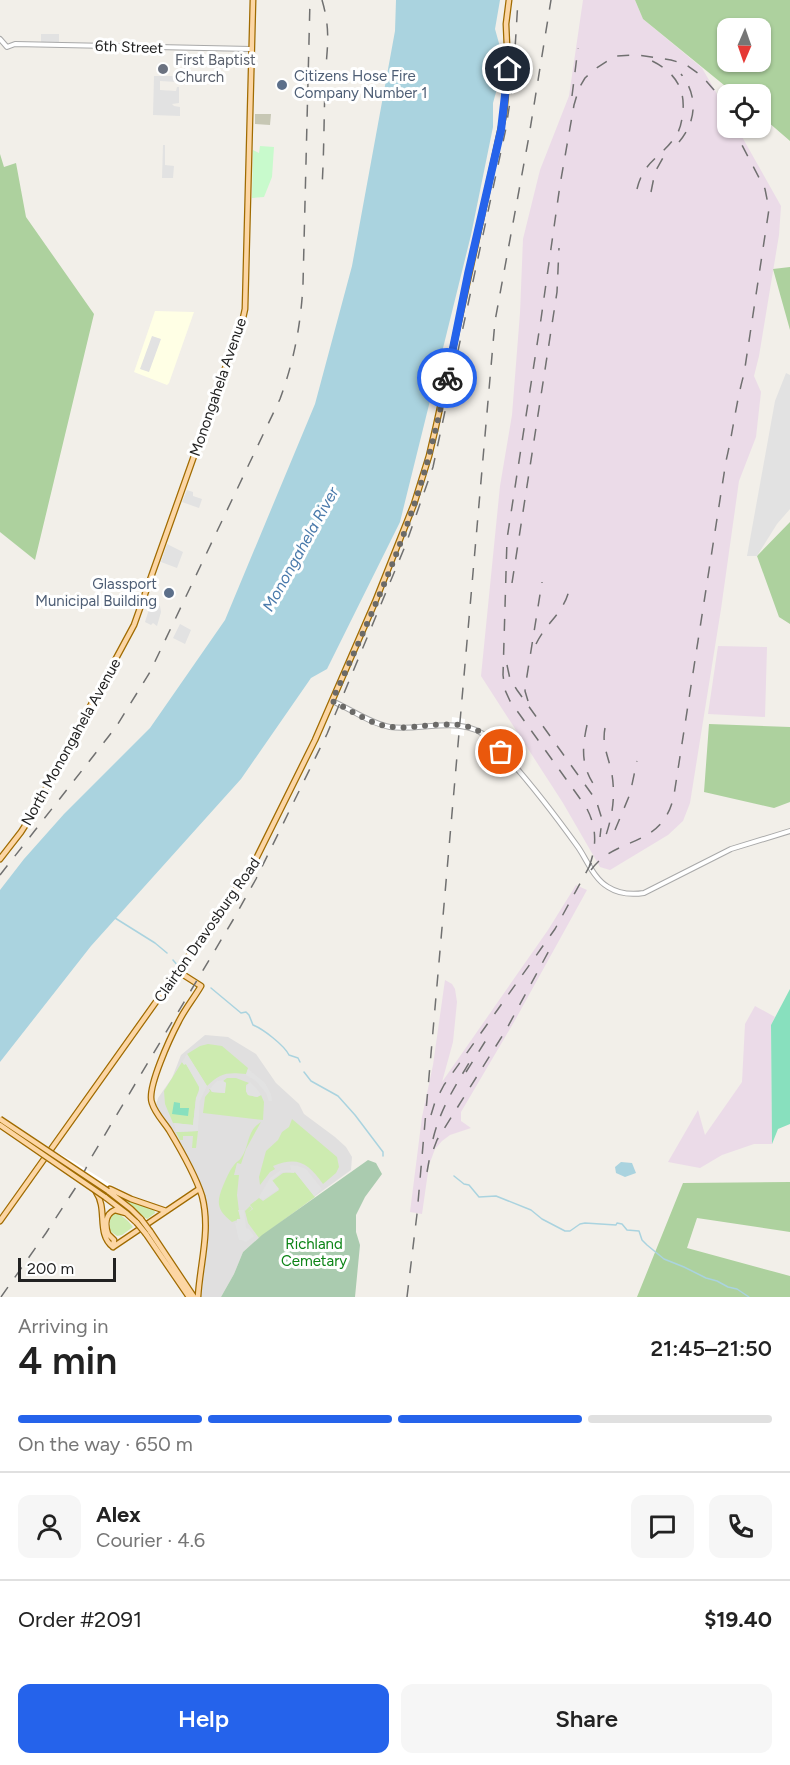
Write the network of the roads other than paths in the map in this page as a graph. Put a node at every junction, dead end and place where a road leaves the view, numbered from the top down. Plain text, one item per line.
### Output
1 (253, 0) edge
2 (508, 0) edge
3 (0, 39) edge
4 (251, 49) junction
5 (136, 621) joint
6 (332, 701) junction
7 (790, 831) edge
8 (0, 859) edge
9 (179, 972) junction
10 (0, 1119) edge
11 (0, 1125) edge
12 (49, 1150) junction
13 (93, 1188) junction
14 (199, 1189) junction
15 (108, 1192) junction
16 (166, 1211) junction
17 (126, 1213) junction
18 (0, 1221) edge
19 (139, 1221) junction
20 (113, 1247) junction
21 (194, 1297) edge

1 - 4 main road, Monongahela Avenue
2 - 6 main road, Clairton Dravosburg Road
3 - 4 street, 6th Street
4 - 5 main road, Monongahela Avenue
5 - 8 main road, North Monongahela Avenue
6 - 7 street
6 - 9 main road, Clairton Dravosburg Road
9 - 12 main road, Clairton Dravosburg Road
9 - 14 main road
10 - 12 main road, bridge
11 - 13 main road, bridge
12 - 15 main road, bridge
12 - 18 main road, Clairton Dravosburg Road
13 - 15 main road, bridge
13 - 20 main road, bridge
14 - 16 main road
14 - 21 main road
15 - 16 main road
15 - 17 main road
15 - 19 main road
16 - 20 main road
17 - 19 main road
17 - 20 main road
19 - 21 main road, bridge

